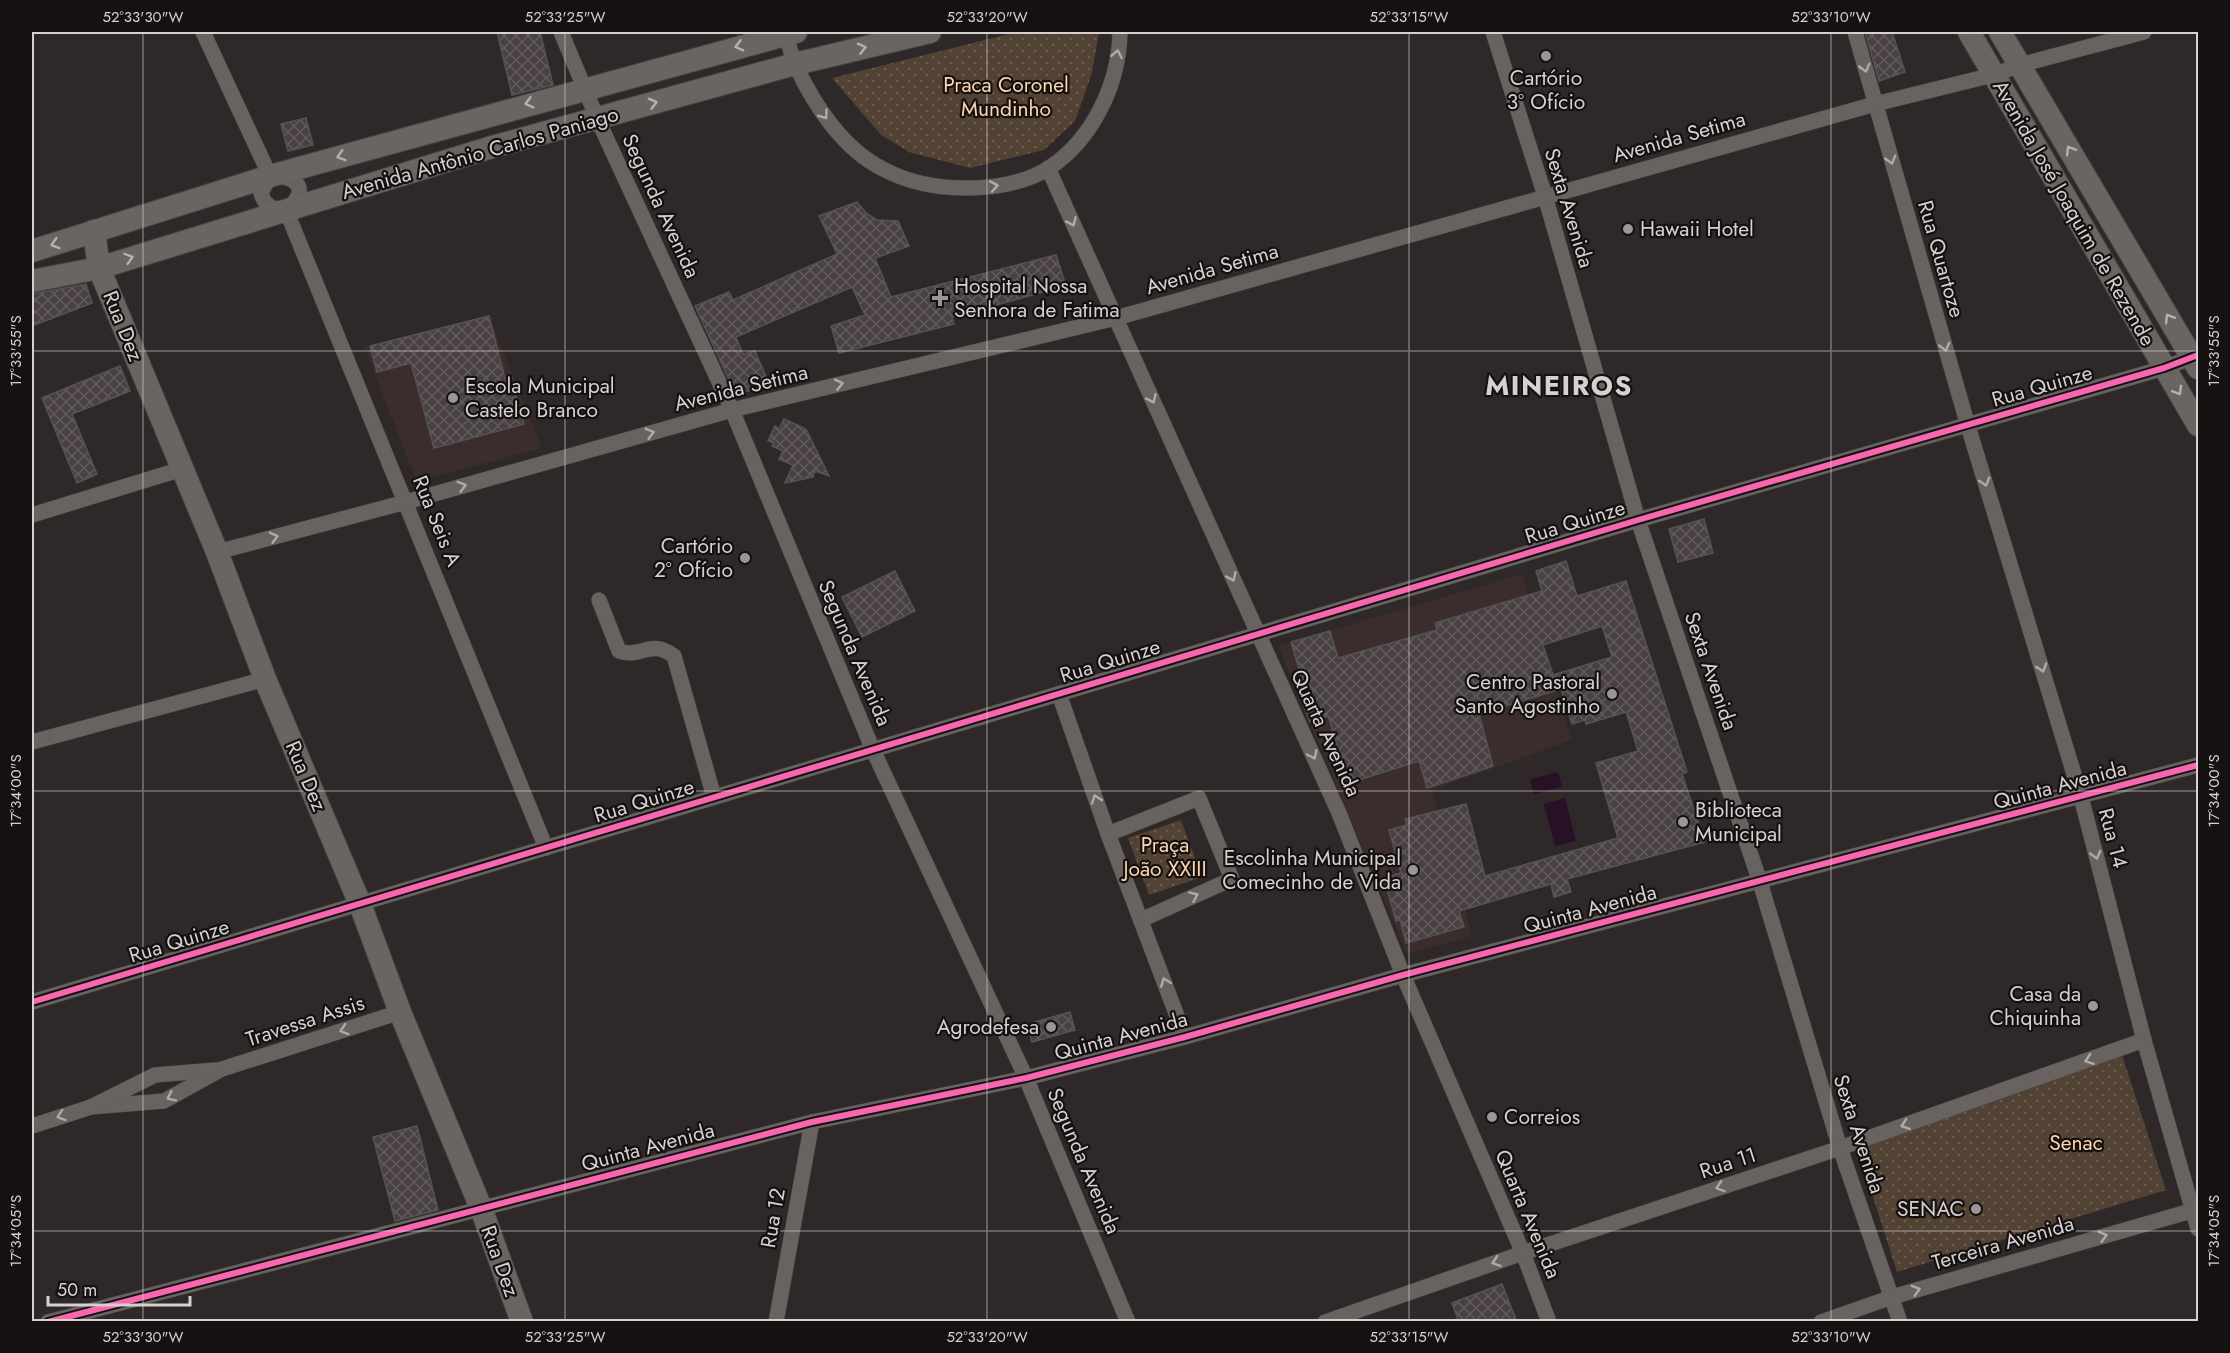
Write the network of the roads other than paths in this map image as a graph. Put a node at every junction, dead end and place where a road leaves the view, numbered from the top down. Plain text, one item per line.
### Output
1 (203, 32) edge
2 (561, 32) edge
3 (789, 32) edge
4 (930, 32) edge
5 (1120, 32) edge
6 (1493, 32) edge
7 (1855, 32) edge
8 (1969, 32) edge
9 (2000, 32) edge
10 (2144, 32) edge
11 (2119, 35) edge
12 (795, 64) junction
13 (2020, 65) junction
14 (1993, 75) junction
15 (586, 88) junction
16 (1875, 104) junction
17 (482, 116) junction
18 (597, 118) junction
19 (492, 147) junction
20 (1048, 168) junction
21 (270, 176) junction
22 (1545, 196) junction
23 (286, 210) junction
24 (94, 231) junction
25 (32, 250) edge
26 (99, 268) junction
27 (32, 281) edge
28 (1116, 318) junction
29 (2196, 360) edge
30 (2164, 368) junction
31 (732, 410) junction
32 (2199, 424) edge
33 (1968, 426) junction
34 (182, 469) junction
35 (406, 502) junction
36 (32, 515) edge
37 (1638, 520) junction
38 (218, 552) junction
39 (599, 600) dead end
40 (1258, 634) junction
41 (265, 679) junction
42 (1059, 694) junction
43 (32, 742) edge
44 (873, 750) junction
45 (2199, 765) edge
46 (714, 797) junction
47 (2081, 797) junction
48 (1108, 834) junction
49 (546, 848) junction
50 (1760, 882) junction
51 (360, 904) junction
52 (1141, 920) junction
53 (1403, 975) junction
54 (32, 1002) edge
55 (400, 1012) junction
56 (1185, 1036) junction
57 (2144, 1040) junction
58 (222, 1070) junction
59 (1026, 1078) junction
60 (90, 1107) junction
61 (812, 1122) junction
62 (32, 1126) edge
63 (1840, 1148) junction
64 (480, 1209) junction
65 (2196, 1209) edge
66 (2199, 1229) edge
67 (1523, 1253) junction
68 (1892, 1297) junction
69 (48, 1322) edge
70 (522, 1322) edge
71 (776, 1322) edge
72 (1128, 1322) edge
73 (1325, 1322) edge
74 (1549, 1322) edge
75 (1821, 1322) edge
76 (1900, 1322) edge

1 - 21 street
2 - 15 street, Segunda Avenida
3 - 12 street
3 -> 15 street, Avenida Antônio Carlos Paniago
12 -> 4 street, Avenida Antônio Carlos Paniago
20 -> 5 street
6 - 22 street, Sexta Avenida
7 -> 16 street, Rua Quartoze
8 - 14 street, Avenida José Joaquim de Rezende
9 - 13 street, Avenida José Joaquim de Rezende
10 - 11 street, Avenida Setima
11 - 13 street, Avenida Setima
18 -> 12 street, Avenida Antônio Carlos Paniago
12 -> 20 street
13 - 14 street, Avenida Setima
29 -> 13 street, Avenida José Joaquim de Rezende
14 - 16 street, Avenida Setima
14 - 30 street, Avenida José Joaquim de Rezende
15 -> 17 street, Avenida Antônio Carlos Paniago
15 - 18 street, Segunda Avenida
16 - 22 street, Avenida Setima
16 -> 33 street, Rua Quartoze
17 - 19 street
17 -> 21 street, Avenida Antônio Carlos Paniago
18 - 19 street, Avenida Antônio Carlos Paniago
18 - 31 street, Segunda Avenida
19 - 23 street, Avenida Antônio Carlos Paniago
20 -> 28 street, Quarta Avenida
21 - 23 street
21 - 23 street
21 - 24 street, Avenida Antônio Carlos Paniago
22 - 28 street, Avenida Setima
22 - 37 street, Sexta Avenida
26 -> 23 street, Avenida Antônio Carlos Paniago
23 - 35 street, Rua Seis A
24 -> 25 street, Avenida Antônio Carlos Paniago
24 - 26 street, Rua Dez
26 - 27 street, Avenida Antônio Carlos Paniago
26 - 34 street, Rua Dez
31 -> 28 street, Avenida Setima
28 -> 40 street, Quarta Avenida
29 - 30 street, Rua Quinze
30 -> 32 street, Avenida José Joaquim de Rezende
30 - 33 street, Rua Quinze
35 -> 31 street, Avenida Setima
31 - 44 street, Segunda Avenida
33 - 37 street, Rua Quinze
33 -> 47 street, Rua 14
34 - 36 street
34 - 38 street, Rua Dez
38 -> 35 street, Avenida Setima
35 - 49 street, Rua Seis A
37 - 40 street, Rua Quinze
37 - 50 street, Sexta Avenida
38 - 41 street, Rua Dez
39 - 46 street
40 - 42 street, Rua Quinze
40 -> 53 street, Quarta Avenida
41 - 43 street
41 - 51 street, Rua Dez
42 - 44 street, Rua Quinze
48 -> 42 street
44 - 46 street, Rua Quinze
44 - 59 street, Segunda Avenida
45 - 47 street, Quinta Avenida
46 - 49 street, Rua Quinze
47 - 50 street, Quinta Avenida
47 -> 57 street, Rua 14
48 - 52 street
52 -> 48 street
49 - 51 street, Rua Quinze
50 - 53 street, Quinta Avenida
50 - 63 street, Sexta Avenida
51 - 54 street, Rua Quinze
51 - 55 street, Rua Dez
56 -> 52 street
53 - 56 street, Quinta Avenida
53 - 67 street, Quarta Avenida
55 -> 58 street, Travessa Assis
55 - 64 street, Rua Dez
56 - 59 street, Quinta Avenida
57 -> 63 street, Rua 11
57 - 65 street, Rua 14
58 - 60 street, Travessa Assis
58 -> 60 street, Travessa Assis
59 - 61 street, Quinta Avenida
59 - 72 street, Segunda Avenida
60 -> 62 street, Travessa Assis
61 - 64 street, Quinta Avenida
61 - 71 street, Rua 12
63 -> 67 street, Rua 11
63 - 68 street, Sexta Avenida
64 - 69 street, Quinta Avenida
64 - 70 street, Rua Dez
65 - 66 street, Rua 14
68 -> 65 street, Terceira Avenida
67 -> 73 street, Rua 11
67 - 74 street, Quarta Avenida
68 - 75 street, Terceira Avenida
68 - 76 street, Sexta Avenida

